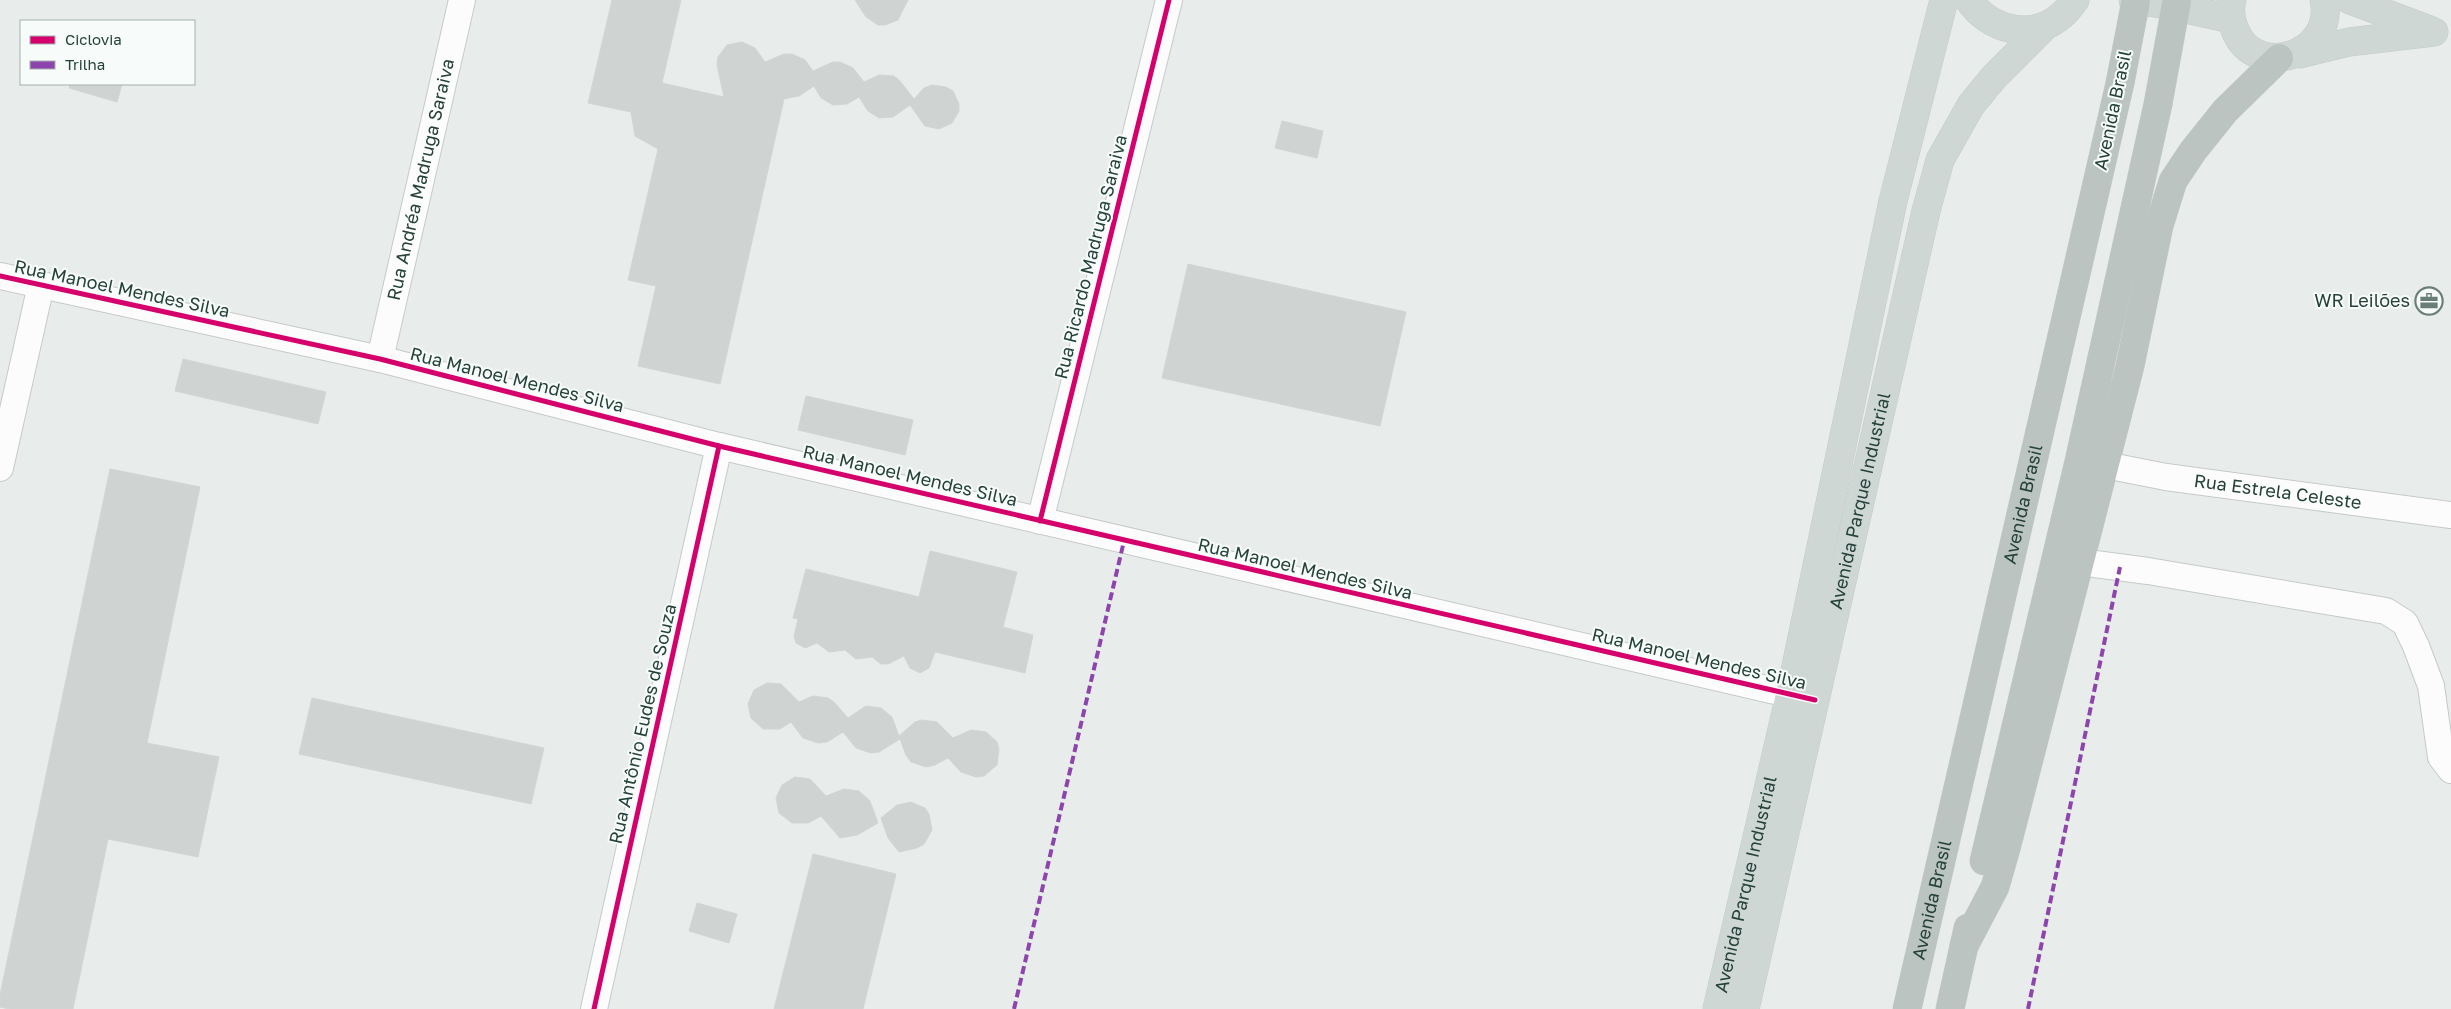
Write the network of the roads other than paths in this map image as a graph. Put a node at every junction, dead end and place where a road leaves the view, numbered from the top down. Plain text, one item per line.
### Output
1 (462, 0) edge
2 (1169, 0) edge
3 (1944, 0) edge
4 (1969, 0) edge
5 (2075, 0) edge
6 (2135, 0) edge
7 (2177, 0) edge
8 (2324, 0) edge
9 (2350, 0) edge
10 (2231, 10) edge
11 (2046, 26) junction
12 (2442, 33) edge
13 (2287, 56) junction
14 (0, 276) edge
15 (41, 285) junction
16 (1875, 285) junction
17 (1908, 292) junction
18 (380, 359) junction
19 (719, 446) junction
20 (2105, 465) junction
21 (0, 468) edge
22 (2451, 515) edge
23 (1040, 521) junction
24 (2080, 562) junction
25 (1803, 697) junction
26 (2451, 770) edge
27 (1964, 946) junction
28 (594, 1009) edge
29 (1717, 1009) edge
30 (1745, 1009) edge
31 (1907, 1009) edge
32 (1950, 1009) edge

1 - 18 street, Rua Andréa Madruga Saraiva
2 - 23 street, Rua Ricardo Madruga Saraiva
3 - 16 main road, Avenida Parque Industrial
4 - 11 main road
5 - 11 main road, Avenida Parque Industrial
6 - 10 main road
6 - 31 highway, Avenida Brasil, bridge
7 - 27 highway, bridge
8 - 13 main road
9 - 12 main road
10 - 13 main road
11 - 17 main road, Avenida Parque Industrial
12 - 13 main road
13 - 20 highway
14 - 15 street, Rua Manoel Mendes Silva
15 - 18 street, Rua Manoel Mendes Silva
15 - 21 street
16 - 17 main road
16 - 25 main road, Avenida Parque Industrial
17 - 25 main road, Avenida Parque Industrial
18 - 19 street, Rua Manoel Mendes Silva
19 - 23 street, Rua Manoel Mendes Silva
19 - 28 street, Rua Antônio Eudes de Souza
20 - 22 street, Rua Estrela Celeste
20 - 24 highway
23 - 25 street, Rua Manoel Mendes Silva
24 - 26 street
24 - 27 highway
25 - 29 main road, Avenida Parque Industrial
25 - 30 main road, Avenida Parque Industrial
27 - 32 highway

